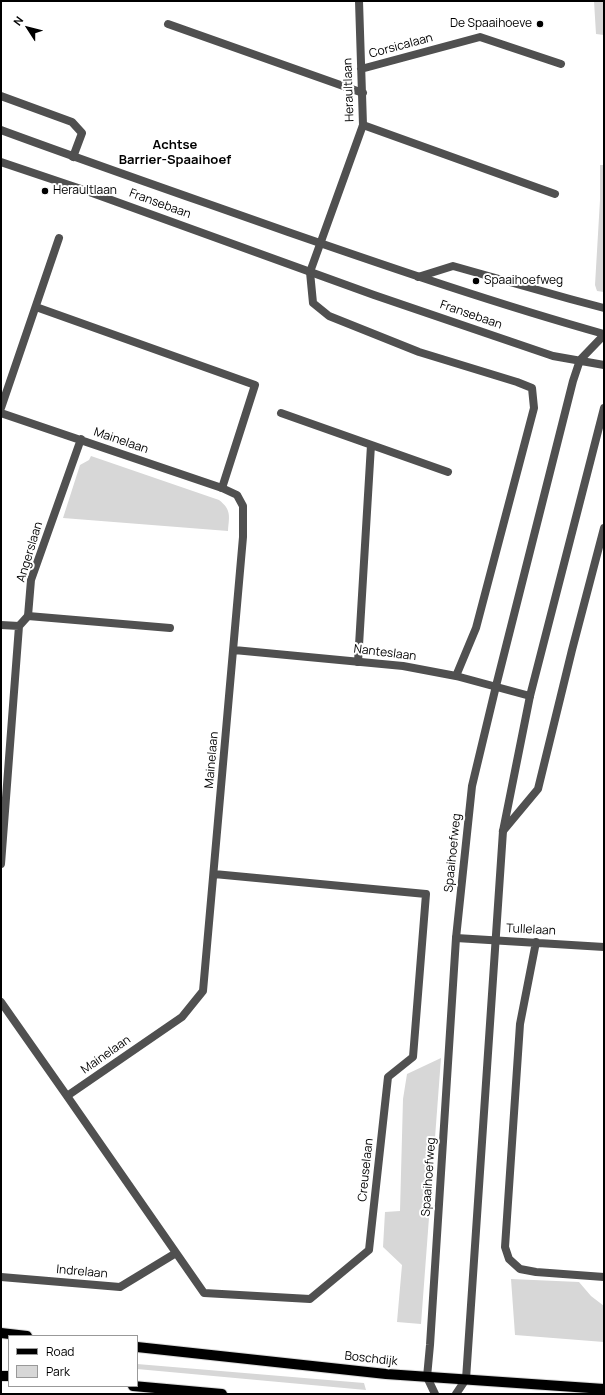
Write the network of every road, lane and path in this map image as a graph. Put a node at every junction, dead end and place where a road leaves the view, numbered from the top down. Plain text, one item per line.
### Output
1 (359, 1) edge
2 (168, 24) dead end
3 (561, 64) dead end
4 (361, 69) junction
5 (363, 93) junction
6 (1, 96) edge
7 (363, 125) junction
8 (1, 130) edge
9 (73, 157) junction
10 (1, 162) edge
11 (556, 194) dead end
12 (59, 238) dead end
13 (321, 244) junction
14 (310, 272) junction
15 (418, 277) junction
16 (36, 307) junction
17 (604, 308) edge
18 (604, 334) edge
19 (580, 360) junction
20 (604, 365) edge
21 (1, 408) edge
22 (604, 408) edge
23 (1, 413) edge
24 (281, 414) dead end
25 (81, 439) junction
26 (371, 445) junction
27 (448, 472) dead end
28 (222, 488) junction
29 (604, 528) edge
30 (28, 616) junction
31 (1, 625) edge
32 (19, 626) junction
33 (170, 628) dead end
34 (234, 650) junction
35 (358, 662) junction
36 (456, 676) junction
37 (496, 686) junction
38 (530, 696) junction
39 (503, 831) junction
40 (1, 864) edge
41 (214, 874) junction
42 (456, 938) junction
43 (495, 940) junction
44 (536, 942) junction
45 (604, 947) edge
46 (1, 1002) edge
47 (67, 1096) junction
48 (176, 1253) junction
49 (1, 1277) edge
50 (604, 1277) edge
51 (1, 1334) edge
52 (14, 1335) edge
53 (138, 1347) edge
54 (427, 1377) junction
55 (466, 1379) junction
56 (138, 1387) edge
57 (604, 1389) edge
58 (222, 1394) edge
59 (435, 1394) edge
60 (456, 1394) edge

1 - 4 street, Heraultlaan
2 - 5 street
3 - 4 street, Corsicalaan
4 - 5 street, Heraultlaan
5 - 7 street, Heraultlaan
6 - 9 street
7 - 11 street
7 - 13 street, Heraultlaan
8 - 9 street, Fransebaan
9 - 13 street, Fransebaan
10 - 14 street, Fransebaan
12 - 16 street
13 - 14 street
13 - 15 street, Fransebaan
14 - 19 street, Fransebaan
14 - 36 street
15 - 17 street
15 - 18 street, Fransebaan
16 - 21 street
16 - 28 street
18 - 19 street, Spaaihoefweg
19 - 20 street, Fransebaan
19 - 37 street, Spaaihoefweg
22 - 38 street
23 - 25 street, Mainelaan
24 - 26 street
25 - 28 street, Mainelaan
25 - 30 street, Angerslaan
26 - 27 street
26 - 35 street
28 - 34 street, Mainelaan
29 - 39 street
30 - 32 street
30 - 33 street
31 - 32 street
32 - 40 street
34 - 35 street, Nanteslaan
34 - 41 street, Mainelaan
35 - 36 street, Nanteslaan
36 - 37 street, Nanteslaan
37 - 38 street, Nanteslaan
37 - 42 street, Spaaihoefweg
38 - 39 street
39 - 43 street
41 - 47 street, Mainelaan
41 - 48 street, Creuselaan
42 - 43 street, Tullelaan
42 - 54 street, Spaaihoefweg
43 - 44 street, Tullelaan
43 - 55 street
44 - 45 street, Tullelaan
44 - 50 street
46 - 47 street
47 - 48 street, Creuselaan
48 - 49 street, Indrelaan
51 - 52 main road
53 - 54 main road, Boschdijk
54 - 55 main road, Boschdijk
54 - 59 street
55 - 57 main road, Boschdijk
55 - 60 street
56 - 58 main road

